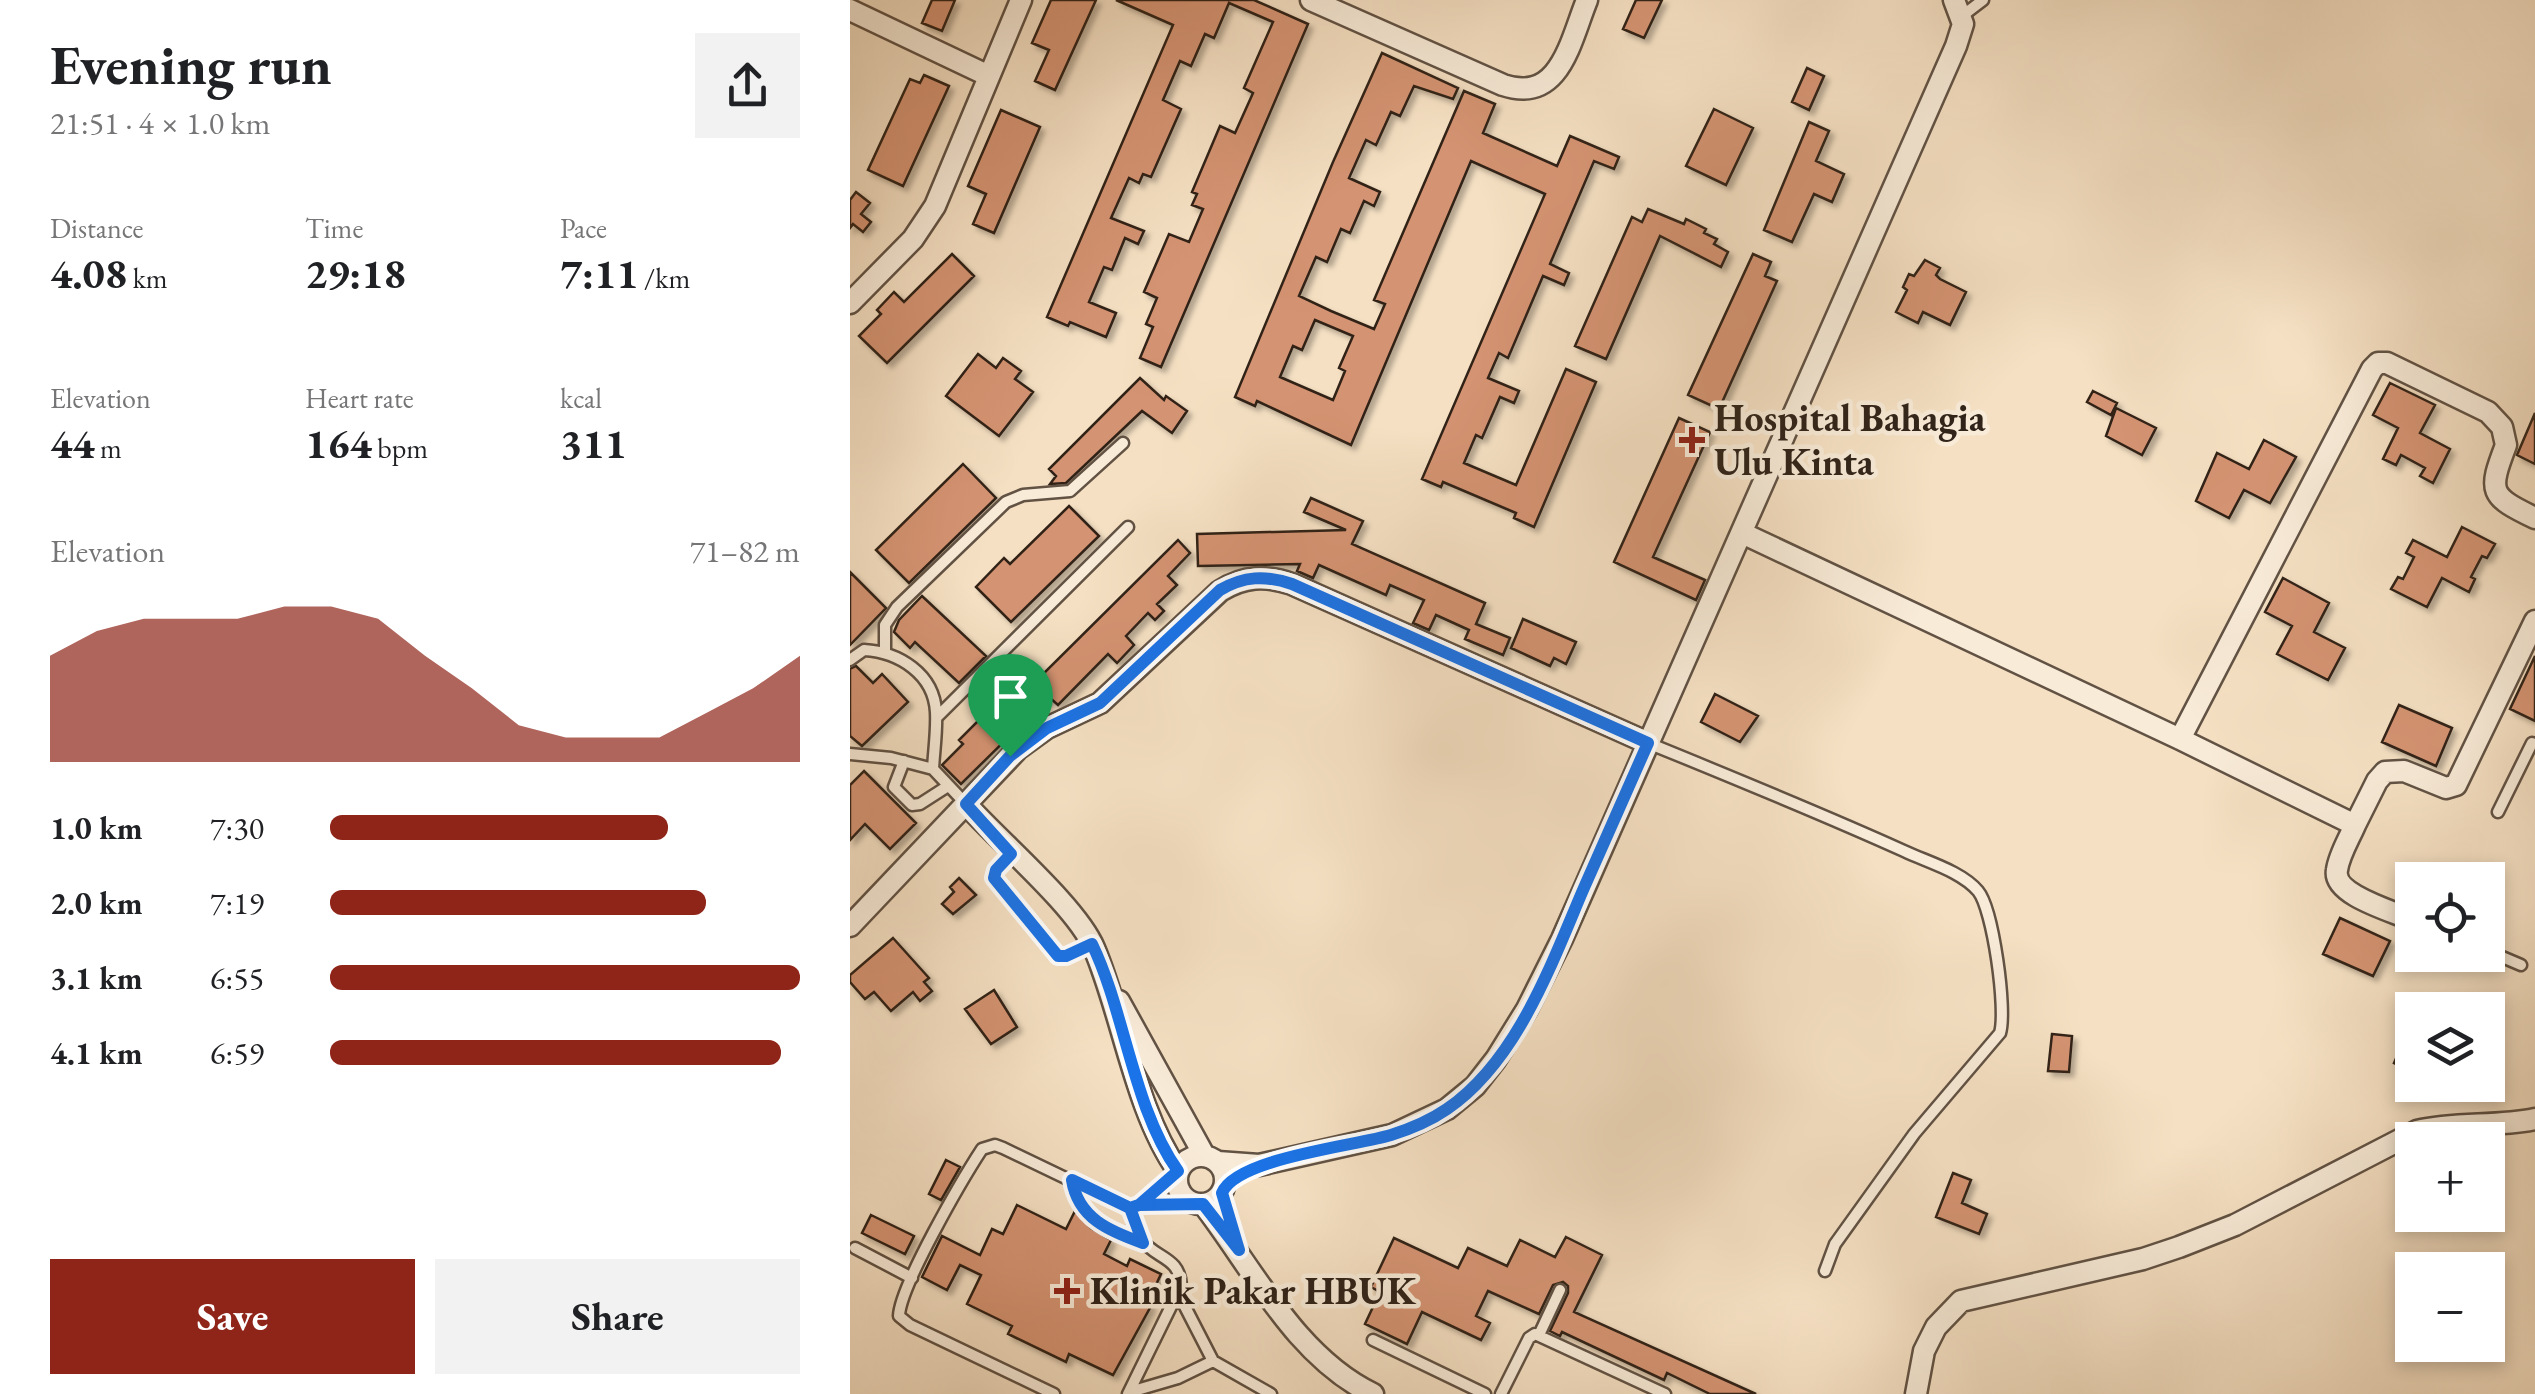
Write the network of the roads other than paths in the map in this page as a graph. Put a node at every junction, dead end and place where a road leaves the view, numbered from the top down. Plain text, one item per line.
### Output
1 (1021, 0) edge
2 (1311, 0) edge
3 (1588, 0) edge
4 (1982, 0) edge
5 (1958, 8) edge
6 (850, 10) edge
7 (989, 76) junction
8 (850, 303) edge
9 (1123, 443) dead end
10 (2535, 518) edge
11 (1128, 527) dead end
12 (1742, 533) junction
13 (2535, 621) edge
14 (885, 653) junction
15 (850, 660) edge
16 (936, 717) junction
17 (2180, 739) junction
18 (1648, 743) junction
19 (2532, 743) dead end
20 (850, 754) edge
21 (904, 761) junction
22 (933, 769) junction
23 (948, 786) junction
24 (966, 804) junction
25 (2498, 812) dead end
26 (2355, 825) junction
27 (927, 846) junction
28 (1006, 847) junction
29 (2395, 913) edge
30 (850, 926) edge
31 (1092, 944) junction
32 (2505, 958) edge
33 (2521, 965) dead end
34 (1101, 969) junction
35 (2535, 1119) edge
36 (1211, 1159) junction
37 (1259, 1165) junction
38 (1178, 1172) junction
39 (1072, 1180) junction
40 (1223, 1189) junction
41 (1200, 1204) junction
42 (1134, 1207) junction
43 (1143, 1243) junction
44 (855, 1248) dead end
45 (1239, 1250) junction
46 (1824, 1271) dead end
47 (912, 1278) junction
48 (1560, 1290) dead end
49 (1178, 1293) junction
50 (1538, 1335) junction
51 (1373, 1340) dead end
52 (1213, 1361) junction
53 (1129, 1393) edge
54 (1054, 1394) edge
55 (1272, 1394) edge
56 (1373, 1394) edge
57 (1484, 1394) edge
58 (1501, 1394) edge
59 (1665, 1394) edge
60 (1916, 1394) edge

1 - 7 street
2 - 3 street
4 - 5 lane
5 - 12 street
6 - 7 street
7 - 8 street
9 - 14 lane
10 - 17 street
11 - 16 lane
12 - 17 street
12 - 18 street
13 - 26 street
14 - 15 lane
14 - 16 lane
16 - 22 lane
17 - 26 street
18 - 24 street
18 - 37 street
18 - 46 lane
19 - 25 lane
20 - 21 lane
21 - 22 lane
21 - 23 lane
22 - 23 lane
23 - 24 lane
24 - 27 street
24 - 28 street
26 - 29 street
27 - 28 street
27 - 30 street
28 - 31 street
28 - 31 lane
31 - 34 street
32 - 33 lane
34 - 36 street
34 - 38 street
35 - 60 street
36 - 37 street
36 - 38 street
36 - 40 street
37 - 40 street
38 - 41 street
38 - 42 lane
39 - 42 lane
39 - 43 lane
39 - 47 lane
40 - 41 street
40 - 45 street
41 - 42 lane
41 - 45 street
42 - 43 lane
43 - 49 lane
44 - 47 lane
45 - 56 street
47 - 54 lane
48 - 50 lane
49 - 52 lane
49 - 53 lane
50 - 58 lane
50 - 59 lane
51 - 57 lane
52 - 53 lane
52 - 55 lane

